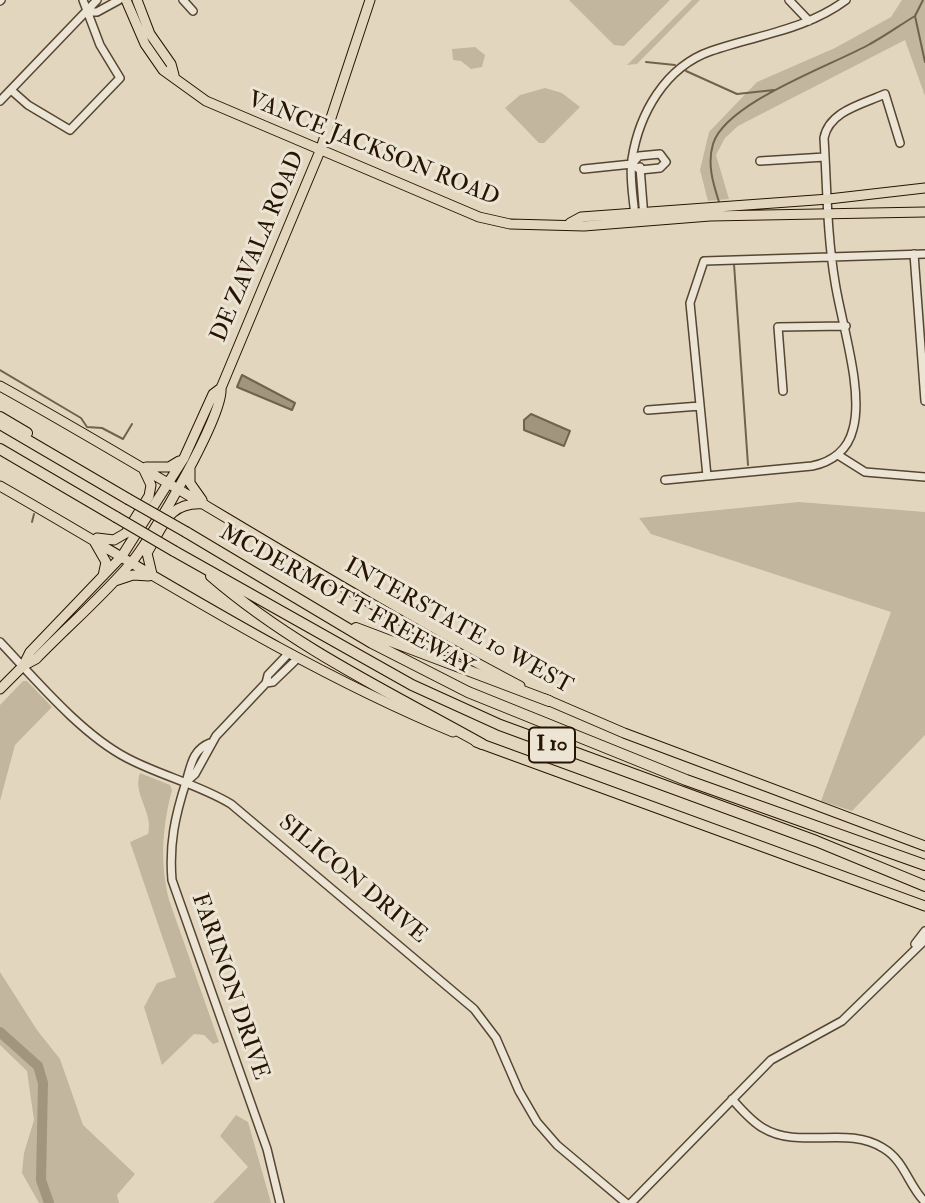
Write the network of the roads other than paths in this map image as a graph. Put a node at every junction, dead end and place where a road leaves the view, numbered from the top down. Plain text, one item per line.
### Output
1 (83, 0) edge
2 (119, 0) edge
3 (126, 0) edge
4 (137, 0) edge
5 (183, 0) edge
6 (370, 0) edge
7 (789, 0) edge
8 (846, 0) edge
9 (101, 2) edge
10 (193, 11) dead end
11 (88, 12) junction
12 (809, 21) junction
13 (174, 75) junction
14 (11, 90) junction
15 (0, 102) edge
16 (900, 144) dead end
17 (636, 148) junction
18 (320, 151) junction
19 (639, 156) junction
20 (825, 157) junction
21 (760, 161) dead end
22 (632, 163) junction
23 (584, 169) dead end
24 (640, 170) junction
25 (925, 188) edge
26 (829, 199) junction
27 (830, 212) junction
28 (925, 212) edge
29 (639, 218) junction
30 (914, 254) junction
31 (925, 254) edge
32 (833, 255) junction
33 (846, 326) junction
34 (0, 386) edge
35 (783, 391) dead end
36 (925, 401) edge
37 (700, 405) junction
38 (648, 410) dead end
39 (0, 417) edge
40 (0, 424) edge
41 (0, 449) edge
42 (838, 455) junction
43 (187, 462) junction
44 (142, 467) junction
45 (84, 474) junction
46 (707, 476) junction
47 (925, 477) edge
48 (665, 480) dead end
49 (168, 482) junction
50 (0, 486) edge
51 (177, 488) junction
52 (205, 504) junction
53 (91, 537) junction
54 (122, 556) junction
55 (132, 563) junction
56 (197, 564) junction
57 (153, 576) junction
58 (113, 581) junction
59 (98, 584) junction
60 (317, 612) junction
61 (0, 642) edge
62 (293, 656) junction
63 (23, 666) junction
64 (0, 689) edge
65 (549, 701) junction
66 (482, 744) junction
67 (186, 781) junction
68 (925, 846) edge
69 (925, 865) edge
70 (925, 886) edge
71 (925, 906) edge
72 (925, 931) edge
73 (925, 940) edge
74 (905, 958) junction
75 (732, 1099) junction
76 (925, 1202) edge
77 (280, 1203) edge
78 (629, 1203) edge

1 - 11 street
2 - 9 street
3 - 13 main road, VANCE JACKSON ROAD
4 - 13 main road, VANCE JACKSON ROAD
5 - 10 street
6 - 18 main road, DE ZAVALA ROAD
7 - 12 street
8 - 12 street
9 - 11 street
11 - 14 street
11 - 14 street
12 - 17 street
13 - 18 main road, VANCE JACKSON ROAD
14 - 15 street
16 - 20 street
17 - 19 street
17 - 22 street
18 - 29 main road, VANCE JACKSON ROAD
18 - 43 main road, DE ZAVALA ROAD
19 - 22 street
19 - 24 street
19 - 24 street
20 - 21 street
20 - 26 street
22 - 23 street
22 - 24 street
22 - 29 street
24 - 29 street
25 - 26 main road, VANCE JACKSON ROAD
26 - 27 street
26 - 29 main road, VANCE JACKSON ROAD
27 - 28 main road, VANCE JACKSON ROAD
27 - 29 main road, VANCE JACKSON ROAD
27 - 32 street
30 - 31 street
30 - 32 street
30 - 36 street
32 - 33 street
32 - 37 street
33 - 35 street
33 - 42 street
34 - 44 main road, INTERSTATE 10 WEST
37 - 38 street
37 - 46 street
39 - 45 highway
40 - 45 highway, MCDERMOTT FREEWAY / I 10
41 - 56 highway, MCDERMOTT FREEWAY / I 10, bridge
42 - 46 street
42 - 47 street
43 - 44 main road
43 - 49 main road, DE ZAVALA ROAD
43 - 51 main road, DE ZAVALA ROAD
43 - 52 main road
44 - 49 main road, INTERSTATE 10 WEST
44 - 53 main road
45 - 60 highway, MCDERMOTT FREEWAY / I 10, bridge
46 - 48 street
49 - 51 main road, INTERSTATE 10 WEST
49 - 54 main road, DE ZAVALA ROAD
50 - 53 main road
51 - 52 main road, INTERSTATE 10 WEST
51 - 55 main road, DE ZAVALA ROAD
52 - 57 main road
52 - 65 main road, INTERSTATE 10 WEST
53 - 54 main road
53 - 59 main road
54 - 55 main road
54 - 59 main road, DE ZAVALA ROAD
55 - 57 main road
55 - 58 main road, DE ZAVALA ROAD
56 - 66 highway
56 - 70 highway, MCDERMOTT FREEWAY / I 10
57 - 58 main road
57 - 62 main road
58 - 63 main road, DE ZAVALA ROAD
59 - 63 main road, DE ZAVALA ROAD
60 - 65 highway
60 - 69 highway, MCDERMOTT FREEWAY / I 10
61 - 63 street, SILICON DRIVE
62 - 66 main road
62 - 67 street, FARINON DRIVE
63 - 64 main road, DE ZAVALA ROAD
63 - 67 street, SILICON DRIVE
65 - 68 main road, INTERSTATE 10 WEST
66 - 71 main road
67 - 77 street, FARINON DRIVE
67 - 78 street, SILICON DRIVE
72 - 74 street
73 - 74 street
74 - 75 street
75 - 76 street
75 - 78 street

